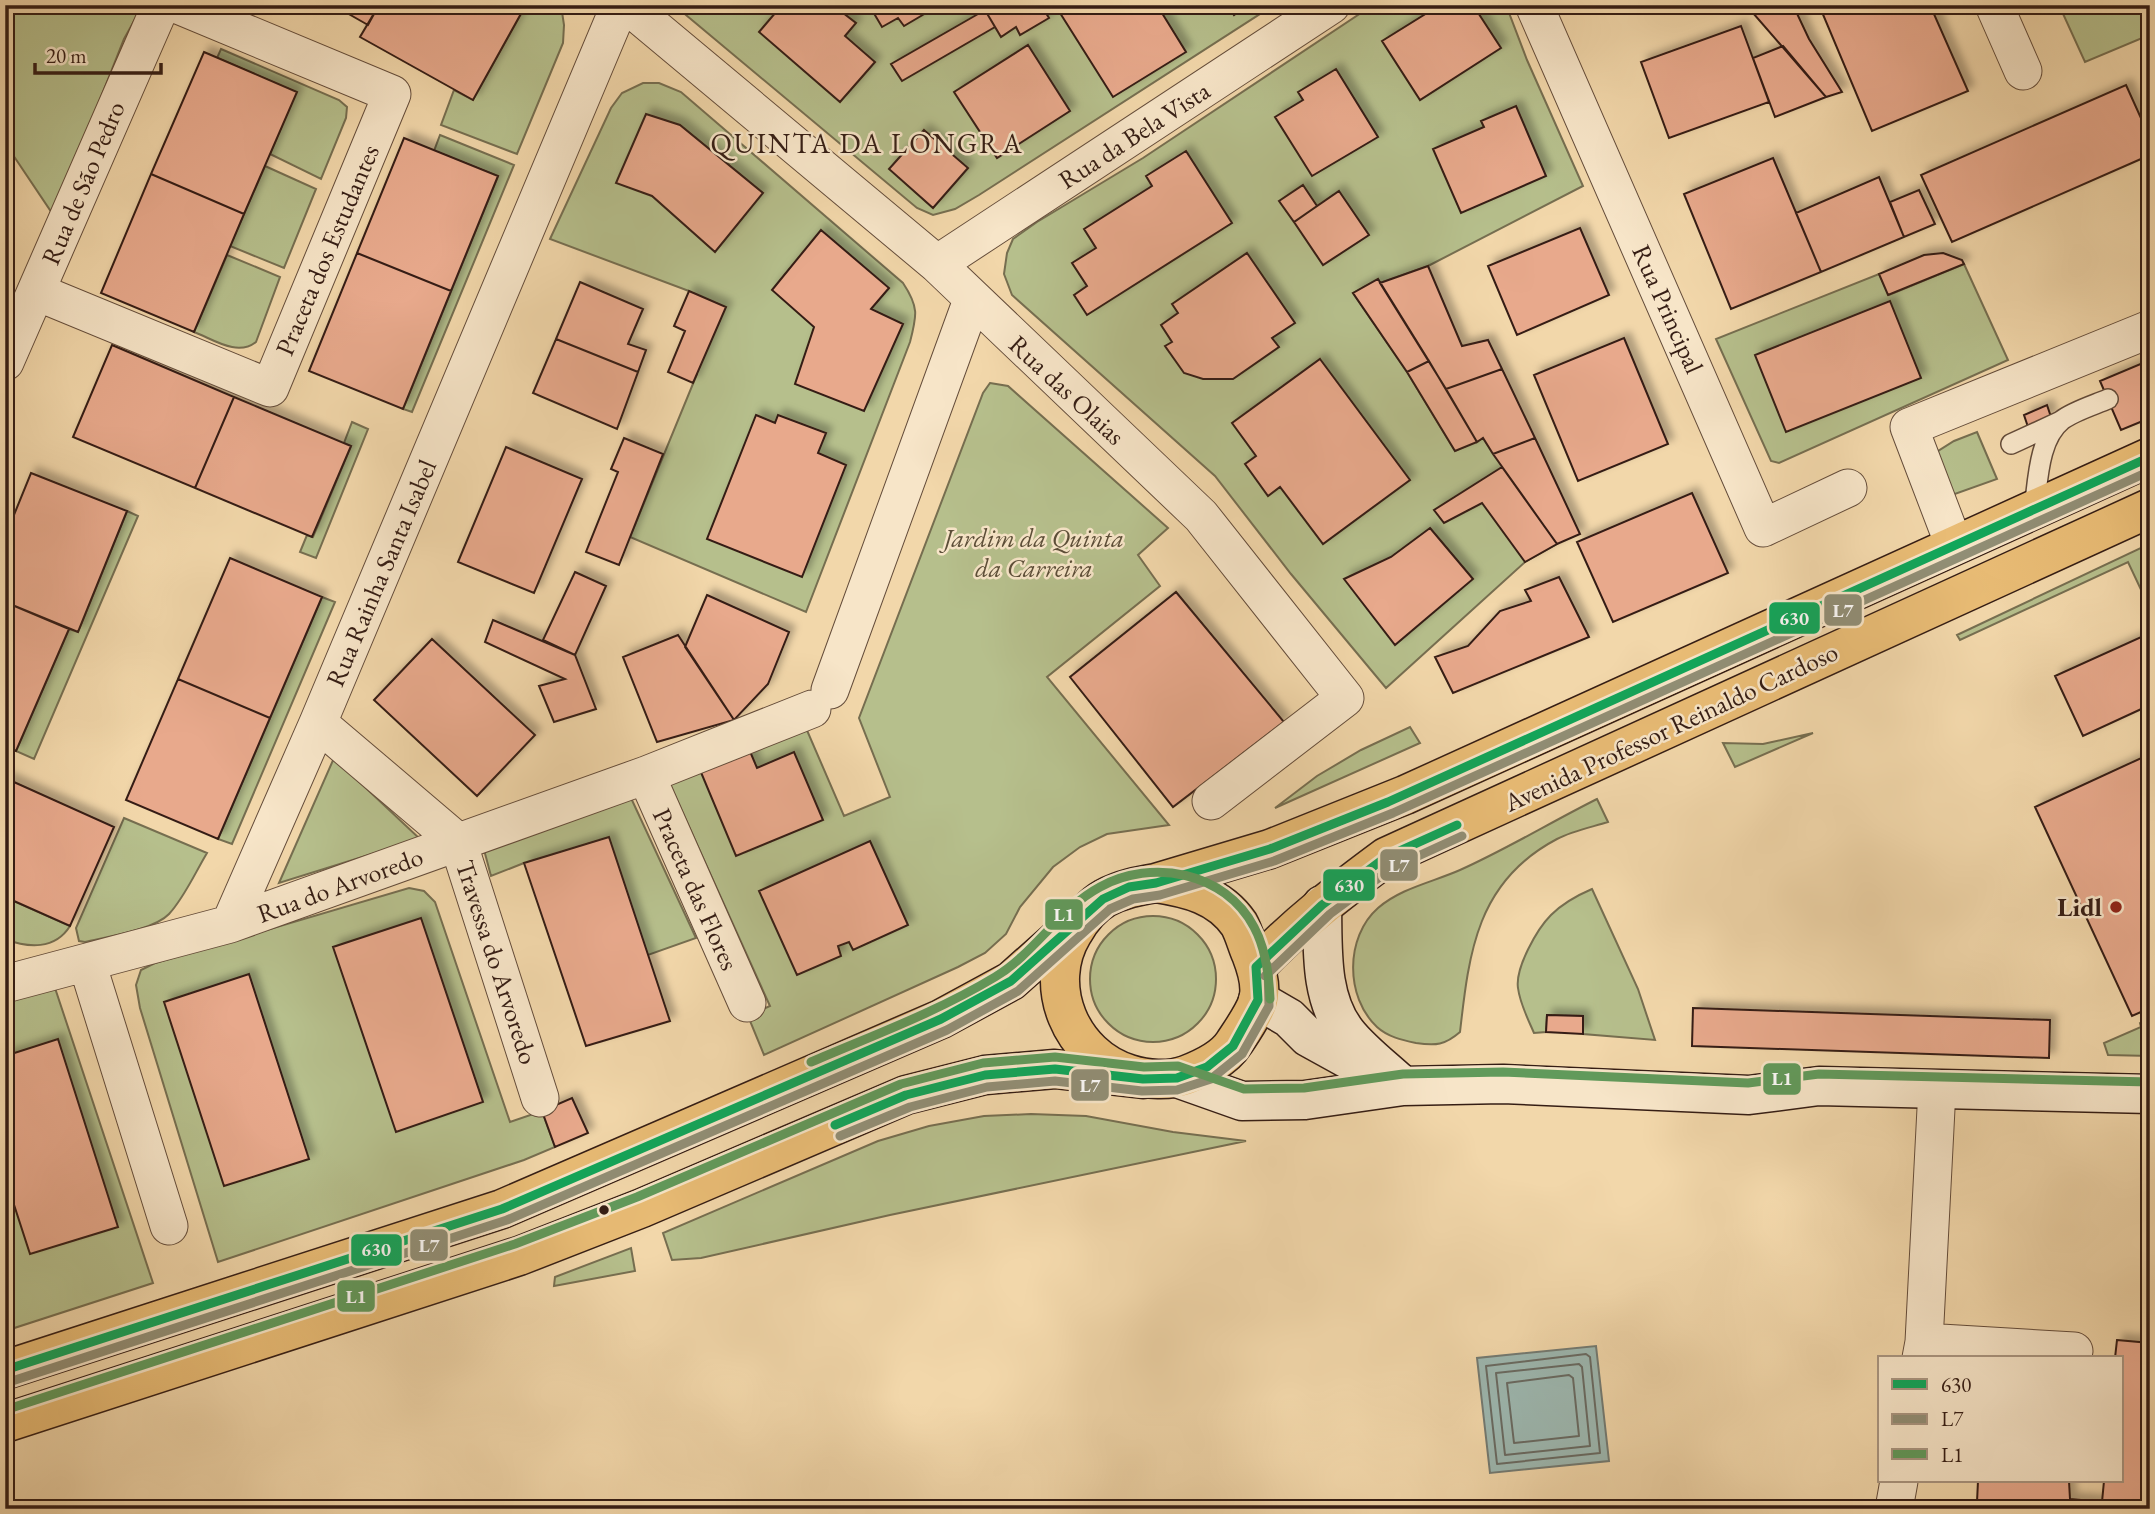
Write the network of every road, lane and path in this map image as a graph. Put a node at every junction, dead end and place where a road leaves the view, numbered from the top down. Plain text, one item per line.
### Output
1 (161, 5) edge
2 (178, 5) edge
3 (620, 5) edge
4 (627, 5) edge
5 (1331, 5) edge
6 (1534, 5) edge
7 (1994, 5) edge
8 (2023, 71) dead end
9 (937, 264) junction
10 (37, 292) junction
11 (972, 300) junction
12 (2150, 329) edge
13 (5, 362) edge
14 (2062, 421) junction
15 (2011, 444) dead end
16 (2044, 451) junction
17 (2150, 457) edge
18 (1848, 488) dead end
19 (2150, 508) edge
20 (2034, 509) junction
21 (1954, 545) junction
22 (318, 723) junction
23 (646, 775) junction
24 (1212, 801) dead end
25 (458, 842) junction
26 (1156, 883) junction
27 (1322, 905) junction
28 (1083, 917) junction
29 (230, 924) junction
30 (87, 963) junction
31 (5, 984) edge
32 (1257, 984) junction
33 (747, 1003) dead end
34 (1160, 1078) junction
35 (1403, 1086) junction
36 (1937, 1089) junction
37 (2150, 1094) edge
38 (540, 1098) dead end
39 (169, 1226) dead end
40 (1922, 1350) edge
41 (2074, 1351) dead end
42 (5, 1370) edge
43 (5, 1423) edge
44 (1899, 1482) edge
45 (1894, 1509) edge

1 - 10 street, Rua de São Pedro
2 - 10 street, Praceta dos Estudantes
3 - 22 street, Rua Rainha Santa Isabel
4 - 9 street, Rua das Olaias
5 - 9 street, Rua da Bela Vista
6 - 18 street, Rua Principal
7 - 8 street
9 - 11 street, Rua das Olaias
10 - 13 street, Rua de São Pedro
11 - 23 street, Rua do Arvoredo
11 - 24 street, Rua das Olaias
12 - 21 street
14 - 15 lane
14 - 16 lane
14 - 16 lane
16 - 20 lane
17 - 20 main road, Avenida Professor Reinaldo Cardoso
19 - 27 main road, Avenida Professor Reinaldo Cardoso
20 - 21 main road, Avenida Professor Reinaldo Cardoso
21 - 26 main road, Avenida Professor Reinaldo Cardoso
22 - 25 street, Travessa do Arvoredo
22 - 29 street, Rua Rainha Santa Isabel
23 - 25 street, Rua do Arvoredo
23 - 33 street, Praceta das Flores
25 - 29 street, Rua do Arvoredo
25 - 38 street, Travessa do Arvoredo
26 - 28 main road
26 - 32 main road
27 - 32 main road, Avenida Professor Reinaldo Cardoso
27 - 35 street
28 - 34 main road
28 - 42 main road
29 - 30 street
30 - 31 street
30 - 39 street
32 - 34 main road
32 - 35 street
34 - 35 street
34 - 43 main road
35 - 36 street
36 - 37 street
36 - 40 street
40 - 41 street
44 - 45 street

